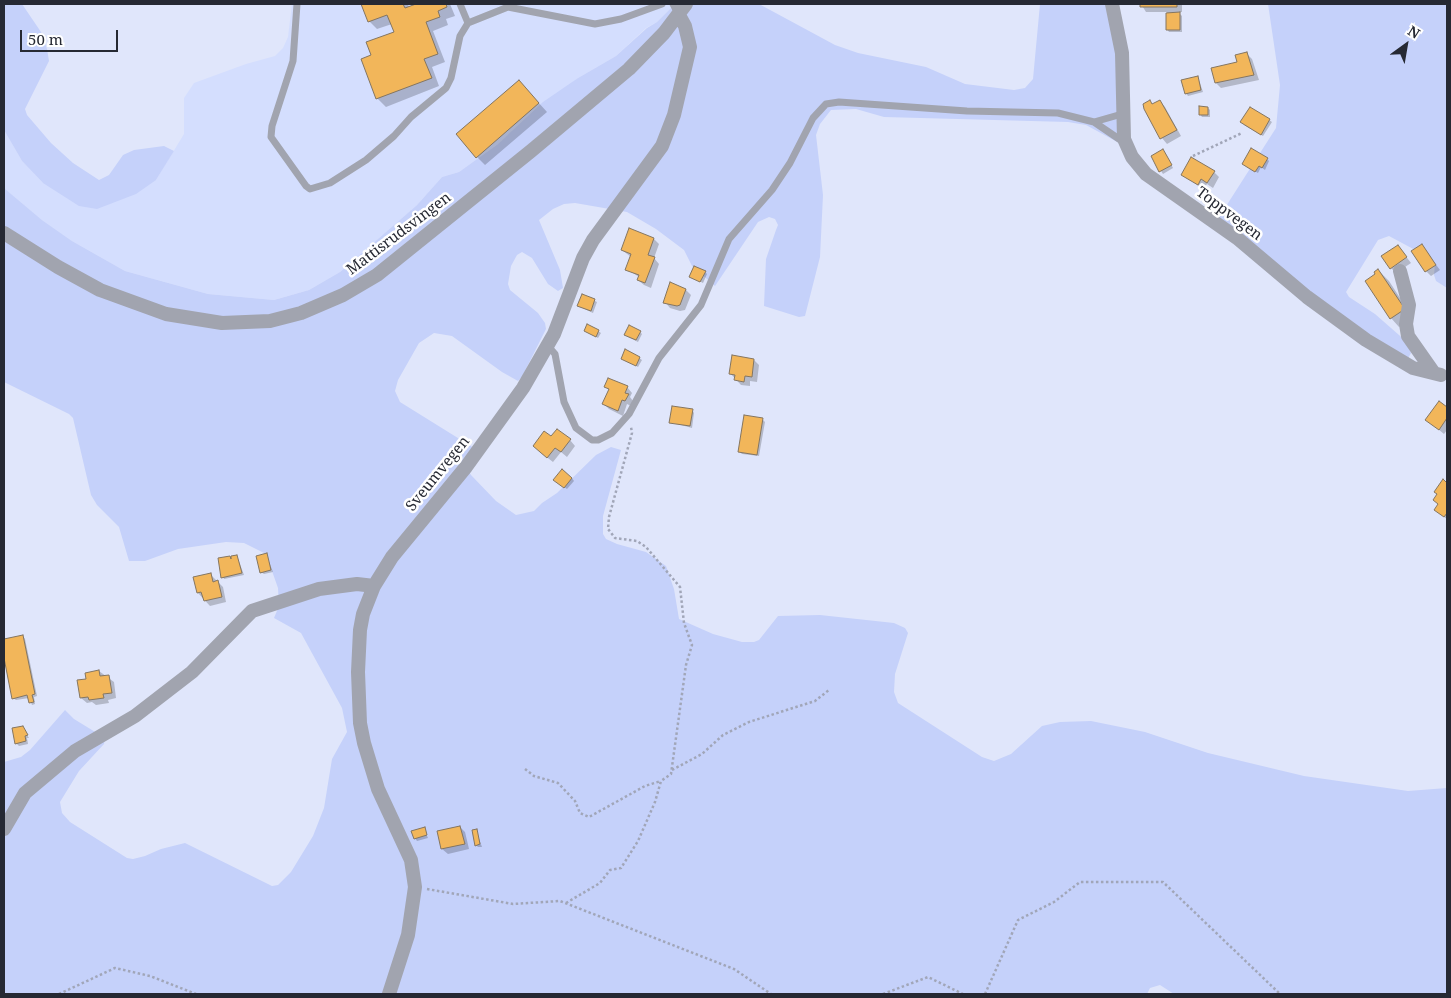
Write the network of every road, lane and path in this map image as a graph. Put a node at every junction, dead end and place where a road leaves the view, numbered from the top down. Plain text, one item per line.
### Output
1 (298, 4) edge
2 (460, 4) edge
3 (662, 4) edge
4 (1112, 4) edge
5 (679, 8) edge
6 (468, 22) junction
7 (1122, 114) junction
8 (1094, 122) junction
9 (1242, 133) dead end
10 (1124, 139) junction
11 (1193, 156) dead end
12 (4, 232) edge
13 (1400, 271) dead end
14 (548, 346) junction
15 (629, 414) junction
16 (374, 586) junction
17 (829, 690) dead end
18 (525, 769) dead end
19 (672, 770) junction
20 (661, 781) junction
21 (4, 829) edge
22 (416, 887) junction
23 (566, 903) junction
24 (59, 994) edge
25 (196, 994) edge
26 (390, 994) edge
27 (771, 994) edge
28 (883, 994) edge
29 (963, 994) edge
30 (985, 994) edge
31 (1280, 994) edge

1 - 6 lane
2 - 6 lane
3 - 6 lane
4 - 7 street, Toppvegen
5 - 12 street, Mattisrudsvingen
5 - 14 street, Sveumvegen
7 - 8 lane
7 - 10 street, Toppvegen
8 - 10 lane
8 - 15 lane
9 - 11 path
10 - 13 street, Toppvegen
14 - 15 lane
14 - 16 street, Sveumvegen
15 - 19 path
16 - 21 street
16 - 22 street, Sveumvegen
17 - 19 path
18 - 20 path
19 - 20 path
20 - 23 path
22 - 23 path
22 - 26 street, Sveumvegen
23 - 27 path
24 - 25 path
28 - 29 path
30 - 31 path

